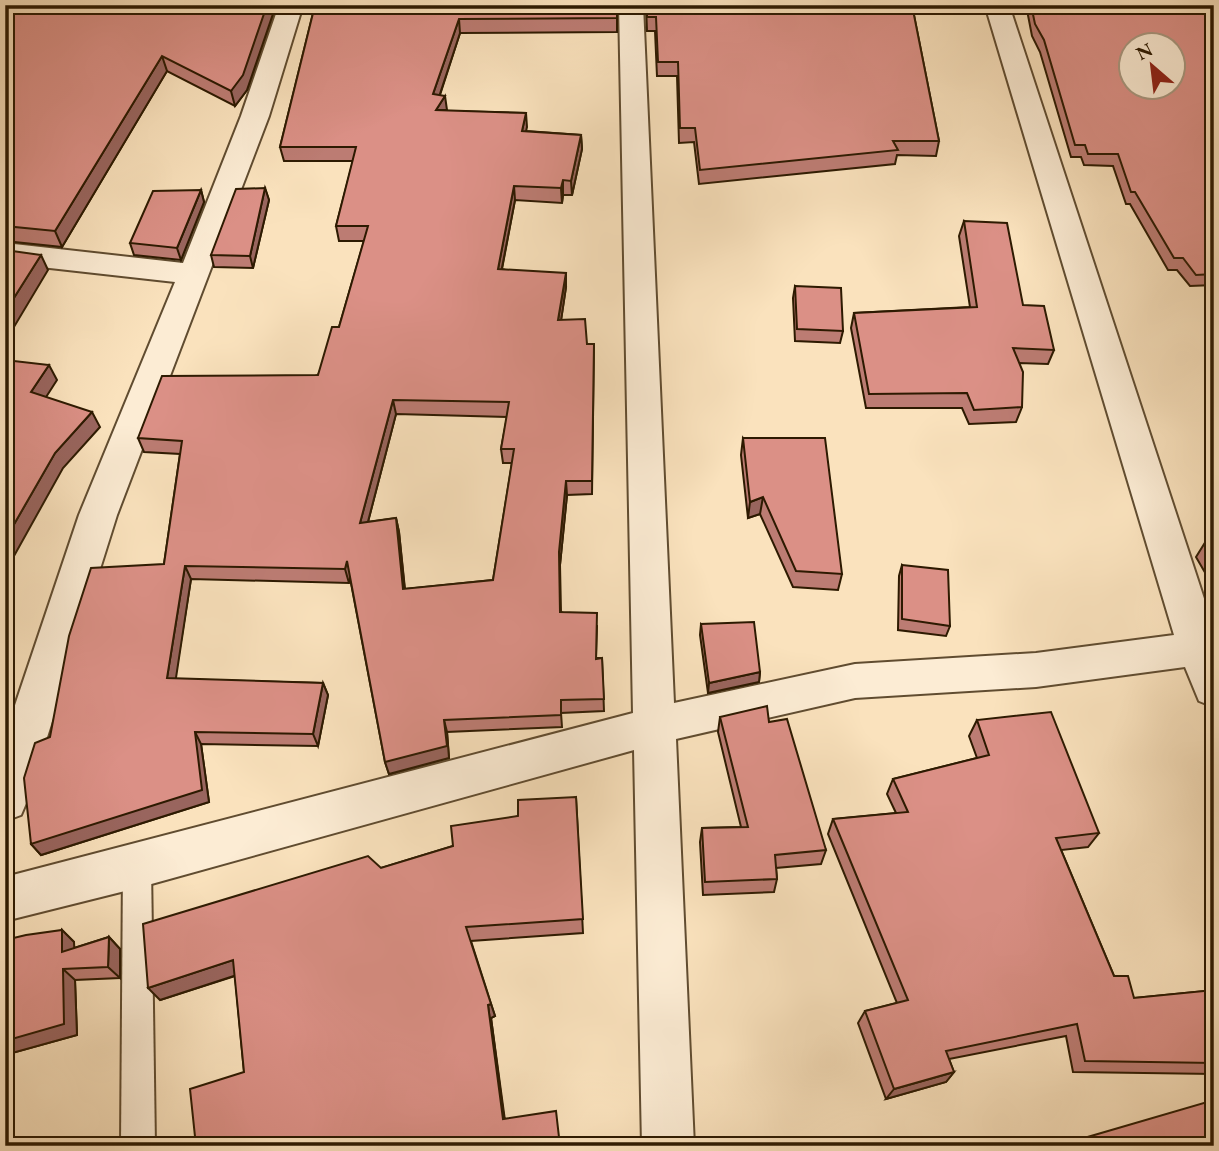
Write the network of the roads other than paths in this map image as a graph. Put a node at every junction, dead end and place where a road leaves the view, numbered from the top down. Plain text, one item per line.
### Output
1 (292, 5) edge
2 (631, 5) edge
3 (998, 5) edge
4 (5, 253) edge
5 (192, 274) junction
6 (1206, 647) edge
7 (1214, 689) edge
8 (654, 726) junction
9 (5, 802) edge
10 (137, 866) junction
11 (5, 899) edge
12 (138, 1146) edge
13 (668, 1146) edge

1 - 5 street
2 - 8 street
3 - 6 street
4 - 5 street
5 - 9 street
6 - 7 street
6 - 8 street
8 - 10 street
8 - 13 street
10 - 11 street
10 - 12 lane

